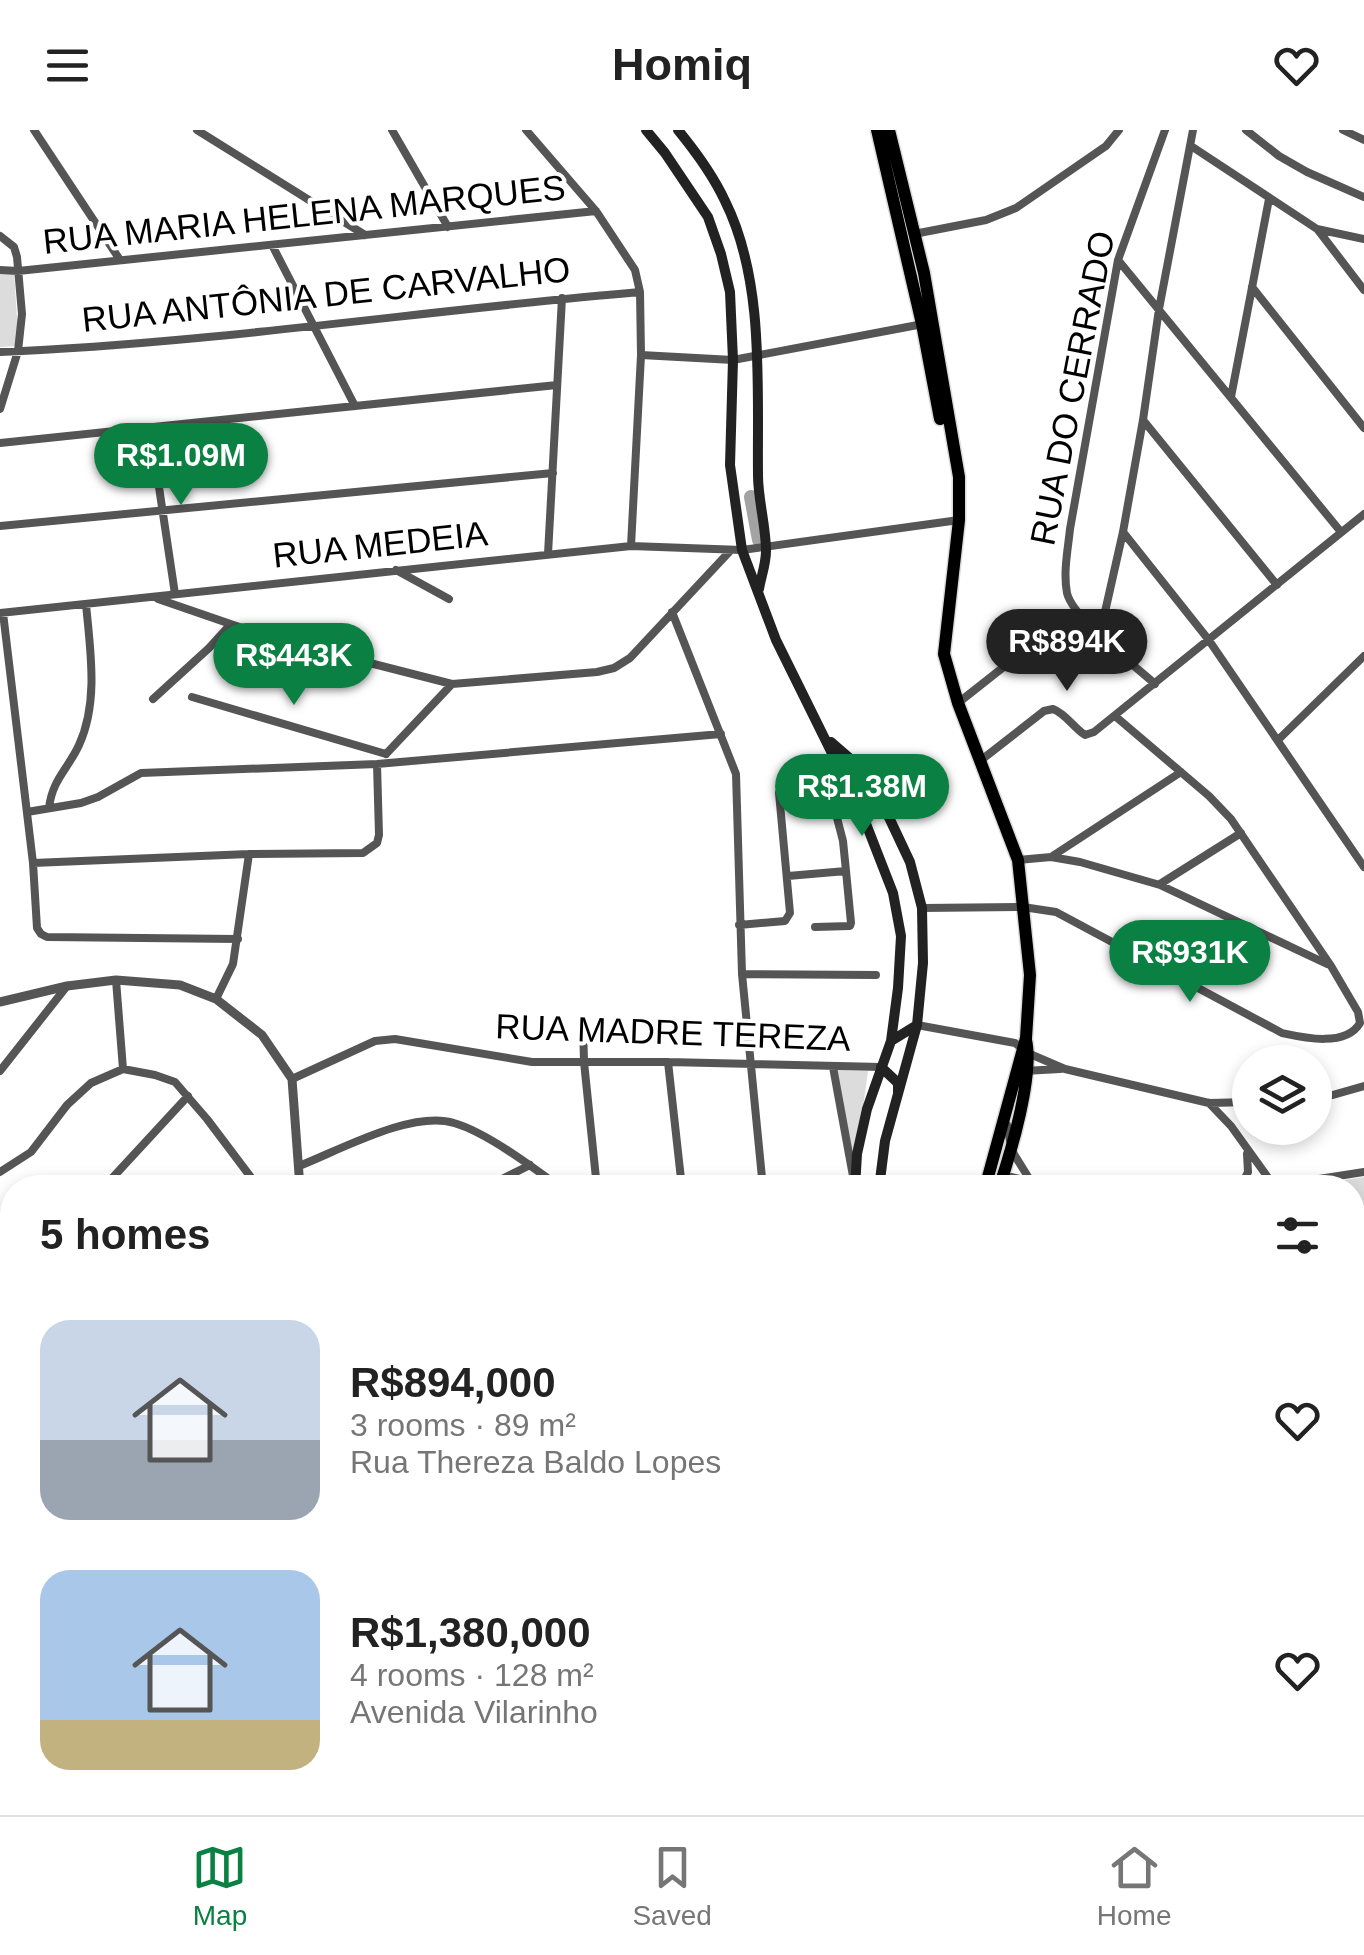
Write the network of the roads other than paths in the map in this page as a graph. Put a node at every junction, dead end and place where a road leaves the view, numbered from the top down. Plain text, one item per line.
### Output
1 (34, 130) edge
2 (197, 130) edge
3 (392, 130) edge
4 (526, 130) edge
5 (646, 130) edge
6 (678, 130) edge
7 (877, 130) edge
8 (889, 130) edge
9 (1119, 130) edge
10 (1164, 130) edge
11 (1194, 130) edge
12 (1246, 130) edge
13 (1343, 130) edge
14 (1364, 140) edge
15 (1191, 146) junction
16 (1364, 197) edge
17 (1269, 199) junction
18 (596, 211) junction
19 (448, 226) junction
20 (1317, 229) junction
21 (914, 234) junction
22 (365, 235) junction
23 (0, 236) edge
24 (1364, 239) edge
25 (272, 245) junction
26 (120, 260) junction
27 (1118, 260) junction
28 (0, 270) edge
29 (18, 271) junction
30 (1252, 286) junction
31 (1364, 290) edge
32 (640, 292) junction
33 (562, 298) junction
34 (1159, 309) junction
35 (926, 323) junction
36 (314, 327) junction
37 (18, 351) junction
38 (0, 352) edge
39 (641, 355) junction
40 (757, 357) junction
41 (733, 360) junction
42 (558, 385) junction
43 (1231, 397) junction
44 (355, 406) junction
45 (0, 409) edge
46 (1144, 420) junction
47 (150, 428) junction
48 (1364, 428) edge
49 (0, 443) edge
50 (553, 472) junction
51 (162, 509) junction
52 (1364, 514) edge
53 (956, 525) junction
54 (0, 526) edge
55 (1123, 532) junction
56 (1342, 532) junction
57 (631, 546) junction
58 (736, 550) junction
59 (766, 553) junction
60 (548, 554) junction
61 (394, 569) junction
62 (1277, 585) junction
63 (175, 594) junction
64 (758, 594) junction
65 (156, 598) junction
66 (448, 599) dead end
67 (86, 604) junction
68 (1076, 610) junction
69 (672, 612) junction
70 (2, 613) edge
71 (230, 625) junction
72 (1100, 634) junction
73 (1208, 639) junction
74 (1364, 658) edge
75 (452, 684) junction
76 (1156, 684) junction
77 (192, 697) dead end
78 (153, 699) dead end
79 (958, 703) junction
80 (1116, 716) junction
81 (721, 734) junction
82 (823, 735) junction
83 (1278, 740) junction
84 (387, 758) junction
85 (980, 762) junction
86 (377, 764) junction
87 (1181, 772) junction
88 (780, 793) dead end
89 (49, 808) junction
90 (27, 812) junction
91 (836, 814) dead end
92 (1241, 833) junction
93 (249, 854) junction
94 (1051, 857) junction
95 (1018, 860) junction
96 (33, 863) junction
97 (1364, 867) edge
98 (846, 871) junction
99 (788, 876) junction
100 (1160, 884) junction
101 (1023, 907) junction
102 (922, 908) junction
103 (739, 925) junction
104 (816, 927) dead end
105 (238, 939) junction
106 (1331, 966) junction
107 (742, 974) junction
108 (876, 974) dead end
109 (116, 980) junction
110 (67, 986) junction
111 (216, 998) junction
112 (2, 999) edge
113 (583, 1022) dead end
114 (917, 1025) junction
115 (891, 1041) junction
116 (1026, 1046) junction
117 (584, 1062) junction
118 (668, 1062) junction
119 (752, 1064) junction
120 (833, 1067) junction
121 (881, 1067) junction
122 (123, 1069) junction
123 (1064, 1069) junction
124 (0, 1071) edge
125 (1022, 1071) junction
126 (292, 1079) junction
127 (1364, 1086) edge
128 (1332, 1095) edge
129 (188, 1096) junction
130 (1232, 1102) edge
131 (1210, 1103) junction
132 (1006, 1108) junction
133 (895, 1109) junction
134 (1012, 1151) junction
135 (1247, 1151) junction
136 (530, 1165) junction
137 (299, 1166) junction
138 (0, 1172) edge
139 (115, 1175) edge
140 (249, 1175) edge
141 (299, 1175) edge
142 (510, 1175) edge
143 (543, 1175) edge
144 (596, 1175) edge
145 (681, 1175) edge
146 (763, 1175) edge
147 (851, 1175) edge
148 (855, 1175) edge
149 (880, 1175) edge
150 (988, 1175) edge
151 (1003, 1175) edge
152 (1028, 1175) edge
153 (1246, 1175) edge
154 (1267, 1175) edge

1 - 26 street
2 - 22 street
3 - 19 street
4 - 18 street
5 - 41 main road
6 - 40 main road
7 - 35 highway
8 - 21 highway
9 - 21 street
10 - 27 street, RUA DO CERRADO
11 - 15 street
12 - 16 street
13 - 14 street
15 - 17 street
15 - 34 street
17 - 20 street
17 - 30 street
18 - 19 street, RUA MARIA HELENA MARQUES
18 - 32 street
19 - 22 street, RUA MARIA HELENA MARQUES
20 - 24 street
20 - 31 street
21 - 35 highway
22 - 25 street, RUA MARIA HELENA MARQUES
23 - 29 street
25 - 26 street, RUA MARIA HELENA MARQUES
25 - 36 street
26 - 29 street, RUA MARIA HELENA MARQUES
27 - 34 street
27 - 68 street, RUA DO CERRADO
28 - 29 street, RUA MARIA HELENA MARQUES
29 - 37 street
30 - 43 street
30 - 48 street
32 - 33 street, RUA ANTÔNIA DE CARVALHO
32 - 39 street
33 - 36 street, RUA ANTÔNIA DE CARVALHO
33 - 42 street
34 - 43 street
34 - 46 street
35 - 40 street
35 - 53 highway
36 - 37 street, RUA ANTÔNIA DE CARVALHO
36 - 44 street
37 - 38 street, RUA ANTÔNIA DE CARVALHO
37 - 45 street
39 - 41 street
39 - 57 street
40 - 41 street
40 - 59 main road
41 - 58 main road
42 - 44 street
42 - 50 street
43 - 56 street
44 - 47 street
46 - 55 street
46 - 62 street
47 - 49 street
47 - 51 street
50 - 51 street
50 - 60 street
51 - 54 street
51 - 63 street
52 - 56 street
53 - 59 street, RUA MEDEIA
53 - 79 highway
55 - 72 street
55 - 73 street
56 - 62 street
57 - 58 street, RUA MEDEIA
57 - 60 street, RUA MEDEIA
58 - 59 street, RUA MEDEIA
58 - 64 main road
58 - 69 street
59 - 64 main road
60 - 61 street, RUA MEDEIA
61 - 63 street, RUA MEDEIA
61 - 66 street
62 - 73 street
63 - 65 street, RUA MEDEIA
64 - 82 main road
65 - 67 street, RUA MEDEIA
65 - 71 street
67 - 70 street, RUA MEDEIA
67 - 89 street
68 - 72 street
68 - 79 street
69 - 75 street
69 - 81 street
70 - 90 street
71 - 75 street
71 - 78 street
72 - 76 street
73 - 76 street
73 - 83 street
74 - 83 street
75 - 84 street
76 - 80 street
77 - 84 street
79 - 85 highway
80 - 85 street
80 - 87 street
81 - 84 street
81 - 103 street
82 - 102 main road
82 - 115 main road
83 - 97 street
84 - 86 street
85 - 95 highway
86 - 89 street
86 - 93 street
87 - 92 street
87 - 94 street
88 - 99 street
89 - 90 street
90 - 96 street
91 - 98 street
92 - 100 street
92 - 106 street
93 - 96 street
93 - 105 street
94 - 95 street
94 - 100 street
95 - 101 highway
96 - 105 street
98 - 99 street
98 - 104 street
99 - 103 street
100 - 106 street
101 - 102 street
101 - 106 street
101 - 116 highway
102 - 114 main road
103 - 107 street
105 - 111 street
107 - 108 street
107 - 119 street
109 - 110 street
109 - 111 street
109 - 122 street
110 - 112 street
110 - 124 street
111 - 126 street
113 - 117 street
114 - 115 main road
114 - 116 street
114 - 133 main road
115 - 121 main road
116 - 123 street
116 - 125 highway
117 - 118 street, RUA MADRE TEREZA
117 - 126 street, RUA MADRE TEREZA
117 - 144 street
118 - 119 street, RUA MADRE TEREZA
118 - 145 street
119 - 120 street, RUA MADRE TEREZA
119 - 146 street
120 - 121 street, RUA MADRE TEREZA
120 - 147 street
121 - 133 main road
121 - 148 main road
122 - 129 street
122 - 138 street
123 - 125 street
123 - 131 street
125 - 132 highway
125 - 134 highway
126 - 137 street
127 - 128 street
129 - 139 street
129 - 140 street
130 - 131 street
131 - 135 street
132 - 134 street
132 - 150 highway
133 - 149 main road
134 - 151 highway
134 - 152 street
135 - 153 street
135 - 154 street
136 - 137 street
136 - 142 street
136 - 143 street
137 - 141 street

